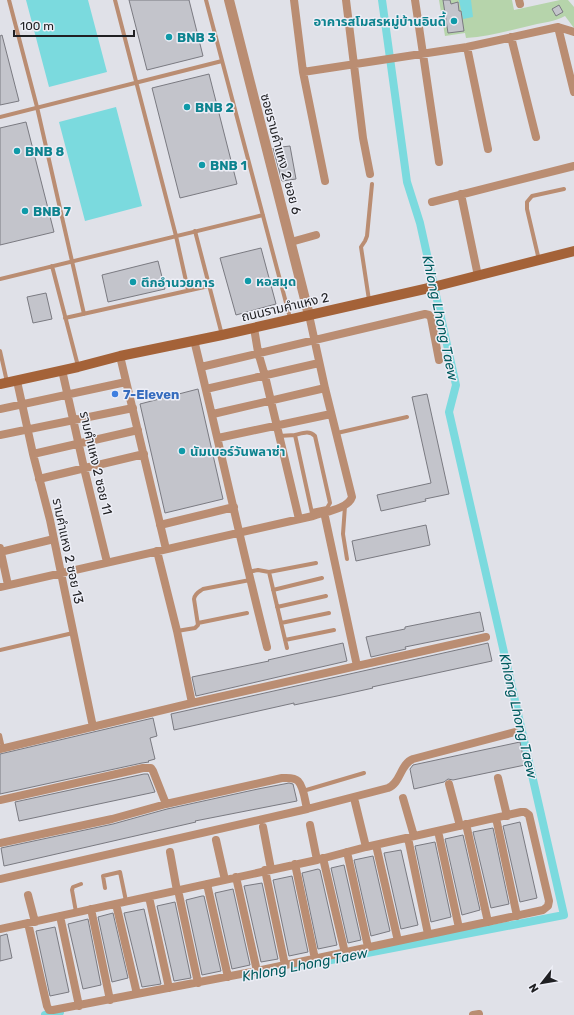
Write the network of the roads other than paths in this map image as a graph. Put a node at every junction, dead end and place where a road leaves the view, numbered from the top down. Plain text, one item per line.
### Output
1 (9, 0) edge
2 (115, 0) edge
3 (206, 0) edge
4 (229, 0) edge
5 (294, 0) edge
6 (346, 0) edge
7 (415, 0) edge
8 (558, 27) junction
9 (574, 32) edge
10 (511, 37) junction
11 (467, 47) junction
12 (422, 55) junction
13 (222, 61) junction
14 (354, 64) junction
15 (303, 72) junction
16 (136, 82) junction
17 (574, 89) edge
18 (37, 107) junction
19 (0, 117) edge
20 (536, 137) dead end
21 (488, 149) dead end
22 (439, 162) dead end
23 (574, 166) edge
24 (370, 174) dead end
25 (325, 181) dead end
26 (372, 184) dead end
27 (564, 189) dead end
28 (461, 194) junction
29 (432, 202) dead end
30 (263, 215) junction
31 (195, 231) junction
32 (176, 236) junction
33 (316, 236) dead end
34 (291, 242) junction
35 (574, 252) edge
36 (71, 261) junction
37 (540, 261) junction
38 (52, 266) junction
39 (478, 276) junction
40 (0, 278) edge
41 (210, 286) junction
42 (188, 290) junction
43 (369, 301) junction
44 (84, 314) junction
45 (309, 315) junction
46 (290, 317) junction
47 (65, 318) junction
48 (254, 328) junction
49 (222, 335) junction
50 (315, 339) junction
51 (194, 340) junction
52 (0, 351) edge
53 (258, 352) junction
54 (120, 356) junction
55 (439, 360) dead end
56 (319, 363) junction
57 (78, 367) junction
58 (200, 367) junction
59 (62, 370) junction
60 (265, 376) junction
61 (8, 382) edge
62 (126, 382) junction
63 (325, 388) junction
64 (206, 389) junction
65 (67, 395) junction
66 (270, 400) junction
67 (23, 405) junction
68 (132, 408) junction
69 (0, 409) edge
70 (213, 414) junction
71 (331, 414) junction
72 (407, 417) dead end
73 (73, 421) junction
74 (277, 425) junction
75 (28, 430) junction
76 (138, 430) junction
77 (336, 434) junction
78 (0, 435) edge
79 (295, 435) junction
80 (279, 436) junction
81 (218, 438) junction
82 (78, 444) junction
83 (33, 454) junction
84 (144, 454) junction
85 (84, 468) junction
86 (39, 479) junction
87 (345, 506) junction
88 (234, 507) junction
89 (324, 512) junction
90 (312, 513) junction
91 (299, 519) junction
92 (160, 525) junction
93 (239, 533) junction
94 (54, 539) junction
95 (166, 549) junction
96 (0, 550) edge
97 (157, 551) junction
98 (347, 559) dead end
99 (107, 562) junction
100 (316, 563) dead end
101 (269, 572) junction
102 (61, 573) junction
103 (249, 576) junction
104 (322, 578) dead end
105 (8, 585) junction
106 (0, 587) edge
107 (274, 590) junction
108 (326, 596) dead end
109 (278, 607) junction
110 (247, 613) dead end
111 (330, 613) dead end
112 (198, 623) junction
113 (281, 623) junction
114 (334, 630) dead end
115 (177, 632) junction
116 (73, 633) junction
117 (486, 637) dead end
118 (285, 640) junction
119 (267, 647) dead end
120 (287, 648) dead end
121 (0, 650) edge
122 (357, 666) junction
123 (192, 703) junction
124 (93, 727) junction
125 (515, 732) dead end
126 (0, 735) edge
127 (1, 748) edge
128 (364, 773) dead end
129 (498, 778) dead end
130 (449, 784) dead end
131 (302, 792) junction
132 (403, 798) dead end
133 (0, 800) edge
134 (355, 802) dead end
135 (166, 804) junction
136 (306, 809) junction
137 (507, 816) junction
138 (496, 818) junction
139 (310, 825) dead end
140 (463, 825) junction
141 (263, 827) dead end
142 (438, 831) junction
143 (411, 837) junction
144 (216, 840) dead end
145 (0, 843) edge
146 (376, 844) junction
147 (366, 847) junction
148 (170, 852) dead end
149 (347, 852) junction
150 (320, 859) junction
151 (295, 864) junction
152 (268, 870) junction
153 (236, 877) junction
154 (0, 879) edge
155 (225, 880) junction
156 (81, 884) dead end
157 (207, 884) junction
158 (105, 888) dead end
159 (178, 890) junction
160 (28, 895) dead end
161 (149, 897) junction
162 (126, 902) junction
163 (116, 904) junction
164 (91, 909) junction
165 (76, 913) junction
166 (60, 916) junction
167 (517, 916) junction
168 (31, 922) junction
169 (488, 922) junction
170 (460, 928) junction
171 (0, 929) edge
172 (428, 934) junction
173 (398, 941) junction
174 (368, 947) junction
175 (345, 953) junction
176 (315, 959) junction
177 (286, 965) junction
178 (257, 971) junction
179 (228, 977) junction
180 (198, 982) junction
181 (169, 988) junction
182 (137, 994) junction
183 (110, 1000) junction
184 (79, 1006) junction

1 - 18 lane
2 - 16 lane
3 - 13 lane
4 - 34 street, ซอยรามคำแหง 2 ซอย 6
5 - 15 street
6 - 14 street
7 - 12 street
8 - 9 street
8 - 10 street
8 - 17 street
10 - 11 street
10 - 20 street
11 - 12 street
11 - 21 street
12 - 14 street
12 - 22 street
13 - 16 lane
13 - 30 lane
14 - 15 street
14 - 24 street
15 - 25 street
16 - 18 lane
16 - 32 lane
18 - 19 lane
18 - 36 lane
23 - 28 street
26 - 43 lane
27 - 37 lane
28 - 29 street
28 - 39 street
30 - 31 lane
30 - 46 lane
31 - 32 lane
31 - 41 lane
32 - 36 lane
32 - 42 lane
33 - 34 street
34 - 45 street, ซอยรามคำแหง 2 ซอย 6
35 - 37 main road, ถนนรามคำแหง 2
36 - 38 lane
36 - 44 lane
37 - 39 main road, ถนนรามคำแหง 2
38 - 40 lane
38 - 47 lane
39 - 43 main road, ถนนรามคำแหง 2
41 - 42 lane
41 - 49 lane
42 - 44 lane
43 - 45 main road, ถนนรามคำแหง 2
44 - 47 lane
45 - 46 main road, ถนนรามคำแหง 2
45 - 50 street
46 - 48 main road, ถนนรามคำแหง 2
47 - 57 lane
48 - 49 main road, ถนนรามคำแหง 2
48 - 53 street
49 - 51 main road, ถนนรามคำแหง 2
50 - 53 street
50 - 55 street
50 - 56 street
51 - 54 main road, ถนนรามคำแหง 2
51 - 58 street
52 - 61 lane
53 - 58 street
53 - 60 street
54 - 57 main road, ถนนรามคำแหง 2
54 - 62 street
56 - 60 street
56 - 63 street
57 - 59 main road, ถนนรามคำแหง 2
58 - 64 street
59 - 61 main road, ถนนรามคำแหง 2
59 - 65 street, รามคำแหง 2 ซอย 11
60 - 64 street
60 - 66 street
61 - 67 street, รามคำแหง 2 ซอย 13
62 - 65 street
62 - 68 street
63 - 66 street
63 - 71 street
64 - 70 street
65 - 67 street
65 - 73 street, รามคำแหง 2 ซอย 11
66 - 70 street
66 - 74 street
67 - 69 street
67 - 75 street, รามคำแหง 2 ซอย 13
68 - 73 street
68 - 76 street
70 - 81 street
71 - 74 street
71 - 77 street
72 - 77 lane
73 - 75 street
73 - 82 street, รามคำแหง 2 ซอย 11
74 - 80 street
74 - 81 street
75 - 78 street
75 - 83 street, รามคำแหง 2 ซอย 13
76 - 82 street
76 - 84 street
77 - 87 street
79 - 80 lane
79 - 90 lane
79 - 90 lane
80 - 91 street
81 - 88 street
82 - 83 street
82 - 85 street, รามคำแหง 2 ซอย 11
83 - 86 street, รามคำแหง 2 ซอย 13
84 - 85 street
84 - 92 street
85 - 86 street
85 - 99 street, รามคำแหง 2 ซอย 11
86 - 94 street, รามคำแหง 2 ซอย 13
87 - 89 street
87 - 98 lane
88 - 92 street
88 - 93 street
89 - 90 street
89 - 122 street
90 - 91 street
91 - 93 street
92 - 95 street
93 - 95 street
93 - 103 street
94 - 96 street
94 - 102 street, รามคำแหง 2 ซอย 13
95 - 97 street
96 - 105 street
97 - 99 street
97 - 115 street
99 - 102 street
100 - 101 lane
101 - 103 lane
101 - 107 lane
102 - 105 street
102 - 116 street, รามคำแหง 2 ซอย 13
103 - 112 lane
103 - 119 street
104 - 107 lane
105 - 106 street
107 - 109 lane
108 - 109 lane
109 - 113 lane
110 - 112 lane
111 - 113 lane
112 - 115 lane
113 - 118 lane
114 - 118 lane
115 - 123 street
116 - 121 lane
116 - 124 street, รามคำแหง 2 ซอย 13
117 - 122 street
118 - 120 lane
122 - 123 street
123 - 124 street
124 - 127 street
125 - 136 street
126 - 127 lane
128 - 131 lane
129 - 137 street
130 - 140 street
131 - 135 street
131 - 136 street
132 - 143 street
133 - 135 street
134 - 147 street
135 - 145 street
136 - 154 street
137 - 138 street
137 - 167 street
138 - 140 street
138 - 167 street
139 - 150 street
140 - 142 street
140 - 169 street
141 - 152 street
142 - 143 street
142 - 170 street
143 - 146 street
143 - 172 street
144 - 155 street
146 - 147 street
146 - 173 street
147 - 149 street
148 - 159 street
149 - 150 street
149 - 174 street
150 - 151 street
150 - 175 street
151 - 152 street
151 - 176 street
152 - 153 street
152 - 177 street
153 - 155 street
153 - 178 street
155 - 157 street
156 - 165 lane
157 - 159 street
157 - 179 street
158 - 162 lane
159 - 161 street
159 - 180 street
160 - 168 street
161 - 162 street
161 - 181 street
162 - 163 street
163 - 164 street
163 - 182 street
164 - 165 street
164 - 183 street
165 - 166 street
166 - 168 street
166 - 184 street
167 - 169 street
168 - 171 street
168 - 184 street
169 - 170 street
170 - 172 street
172 - 173 street
173 - 174 street
174 - 175 street
175 - 176 street
176 - 177 street
177 - 178 street
178 - 179 street
179 - 180 street
180 - 181 street
181 - 182 street
182 - 183 street
183 - 184 street

